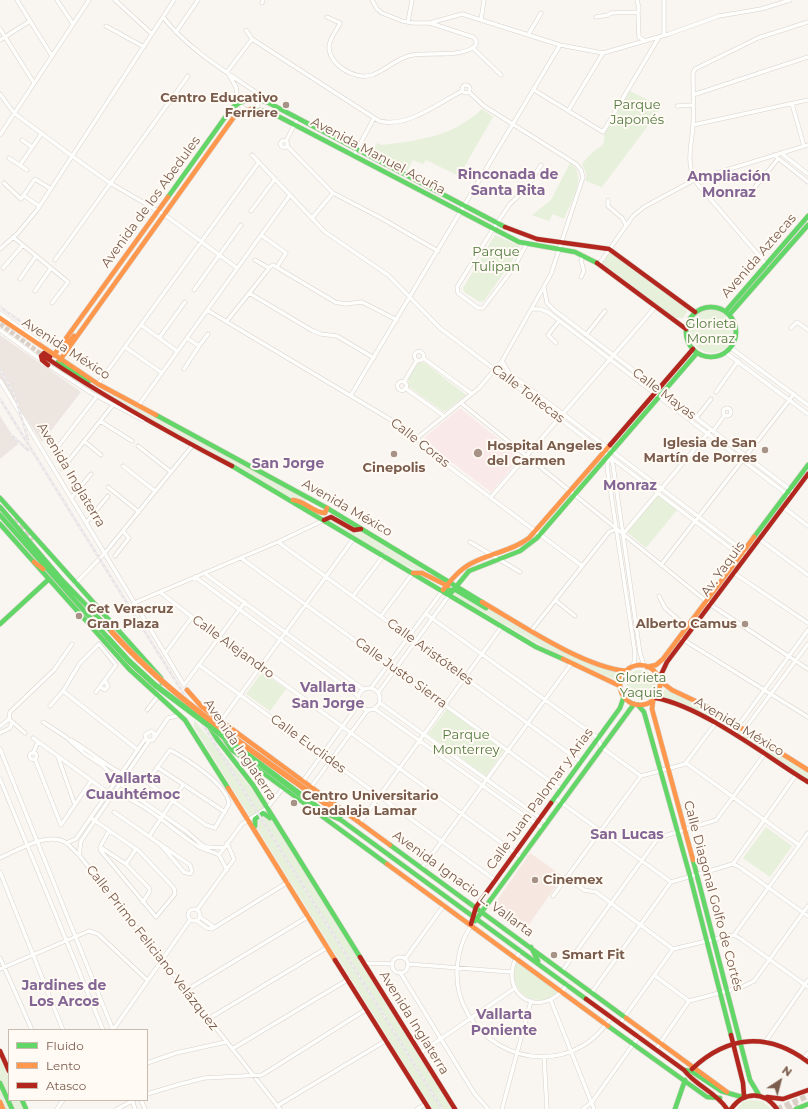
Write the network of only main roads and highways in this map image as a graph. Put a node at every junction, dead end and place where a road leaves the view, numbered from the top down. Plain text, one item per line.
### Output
1 (257, 108) joint
2 (283, 110) joint
3 (356, 153) junction
4 (808, 216) edge
5 (808, 225) edge
6 (768, 267) junction
7 (695, 312) junction
8 (728, 313) junction
9 (0, 318) edge
10 (686, 329) junction
11 (66, 344) junction
12 (695, 351) junction
13 (54, 356) junction
14 (45, 357) tunnel mouth
15 (60, 360) junction
16 (48, 365) road end
17 (98, 384) junction
18 (808, 465) edge
19 (807, 474) edge
20 (790, 493) junction
21 (0, 498) edge
22 (288, 498) junction
23 (0, 502) edge
24 (0, 507) edge
25 (327, 508) junction
26 (0, 515) edge
27 (14, 519) tunnel mouth
28 (324, 520) junction
29 (0, 524) edge
30 (361, 529) junction
31 (537, 533) junction
32 (33, 540) tunnel mouth
33 (744, 555) junction
34 (50, 577) junction
35 (62, 580) junction
36 (446, 586) junction
37 (453, 590) junction
38 (709, 603) junction
39 (0, 624) edge
40 (110, 635) junction
41 (682, 639) junction
42 (646, 666) junction
43 (628, 670) junction
44 (660, 680) junction
45 (620, 686) junction
46 (186, 687) joint
47 (150, 689) junction
48 (624, 696) junction
49 (654, 700) junction
50 (636, 705) junction
51 (221, 721) junction
52 (665, 770) junction
53 (808, 770) edge
54 (808, 782) edge
55 (342, 820) junction
56 (276, 824) junction
57 (256, 831) junction
58 (693, 875) junction
59 (476, 907) junction
60 (481, 911) junction
61 (475, 916) junction
62 (471, 926) junction
63 (531, 947) junction
64 (539, 963) junction
65 (740, 1042) junction
66 (733, 1043) junction
67 (0, 1051) edge
68 (806, 1060) edge
69 (8, 1069) edge
70 (689, 1074) junction
71 (0, 1083) edge
72 (808, 1090) edge
73 (762, 1096) junction
74 (743, 1097) junction
75 (8, 1100) edge
76 (0, 1102) edge
77 (808, 1104) edge
78 (3, 1109) edge
79 (429, 1109) edge
80 (455, 1109) edge
81 (676, 1109) edge
82 (727, 1109) edge
83 (731, 1109) edge
84 (777, 1109) edge
85 (796, 1109) tunnel mouth

1 - 3 main road, Avenida Manuel Acuña
1 - 11 main road, Avenida de los Abedules
2 - 3 main road, Avenida Manuel Acuña
2 - 11 main road, Avenida de los Abedules
3 - 7 main road, Avenida Manuel Acuña
3 - 10 main road, Avenida Manuel Acuña
4 - 6 main road, Avenida Aztecas
5 - 6 main road, Avenida Aztecas
6 - 8 main road, Avenida Aztecas
7 - 8 main road
7 - 10 main road
8 - 12 main road
9 - 13 main road, Avenida México
10 - 12 main road
11 - 13 main road, Avenida de los Abedules
11 - 15 main road, Avenida de los Abedules
12 - 31 main road
13 - 15 main road, Avenida México
14 - 22 main road, Avenida México
15 - 17 main road, Avenida México
16 - 17 main road
17 - 25 main road, Avenida México
18 - 19 main road, Av. Yaquis
19 - 20 main road, Av. Yaquis
20 - 33 main road, Av. Yaquis
20 - 33 main road, Av. Yaquis
21 - 47 main road
22 - 25 main road
22 - 28 main road, Avenida México
23 - 27 main road
24 - 35 main road, Avenida Ignacio L. Vallarta
25 - 30 main road, Avenida México
26 - 34 main road, Avenida Ignacio L. Vallarta
28 - 30 main road
28 - 36 main road, Avenida México
29 - 34 main road
30 - 36 main road, Avenida México
31 - 36 main road
31 - 37 main road
32 - 35 main road
33 - 38 main road, Av. Yaquis
33 - 38 main road, Av. Yaquis
34 - 39 main road
34 - 40 main road, Avenida Ignacio L. Vallarta
34 - 47 main road, Avenida Ignacio L. Vallarta
35 - 40 main road, Avenida Ignacio L. Vallarta
36 - 37 main road, Avenida México
36 - 37 main road, Avenida México
37 - 43 main road, Avenida México
37 - 45 main road, Avenida México
38 - 41 main road, Av. Yaquis
38 - 41 main road, Av. Yaquis
40 - 55 main road, Avenida Ignacio L. Vallarta, bridge
40 - 55 main road, Avenida Ignacio L. Vallarta, bridge
41 - 42 main road, Av. Yaquis
41 - 44 main road, Av. Yaquis
42 - 43 main road
42 - 44 main road
43 - 45 main road
44 - 49 main road
44 - 53 main road, Avenida México
45 - 48 main road
46 - 51 main road, Avenida Ignacio L. Vallarta
46 - 56 main road, Avenida Inglaterra
47 - 57 main road
48 - 50 main road
48 - 59 main road, Calle Juan Palomar y Arias
49 - 50 main road
49 - 52 main road, Calle Diagonal Golfo de Cortés
49 - 54 main road, Avenida México
50 - 52 main road, Calle Diagonal Golfo de Cortés
50 - 60 main road, Calle Juan Palomar y Arias
51 - 59 main road, Avenida Ignacio L. Vallarta
51 - 62 main road, Avenida Ignacio L. Vallarta
52 - 58 main road, Calle Diagonal Golfo de Cortés
55 - 61 main road, Avenida Ignacio L. Vallarta
56 - 57 main road
56 - 80 main road, Avenida Inglaterra
57 - 79 main road
58 - 65 main road, Calle Diagonal Golfo de Cortés
58 - 66 main road, Calle Diagonal Golfo de Cortés
59 - 60 main road, Avenida Ignacio L. Vallarta
59 - 61 main road, Calle Juan Palomar y Arias
60 - 61 main road, Calle Juan Palomar y Arias
60 - 63 main road, Avenida Ignacio L. Vallarta
61 - 62 main road
61 - 64 main road, Avenida Ignacio L. Vallarta
62 - 70 main road, Avenida Ignacio L. Vallarta
63 - 64 main road
63 - 70 main road, Avenida Ignacio L. Vallarta
64 - 70 main road, Avenida Ignacio L. Vallarta
65 - 66 main road
65 - 68 main road
65 - 73 main road, Calle Diagonal Golfo de Cortés
66 - 70 main road
66 - 74 main road, Calle Diagonal Golfo de Cortés
67 - 69 main road
70 - 74 main road, Avenida Ignacio L. Vallarta
70 - 81 main road
70 - 82 main road, Avenida Ignacio L. Vallarta
71 - 75 main road
72 - 73 main road, Avenida Ignacio L. Vallarta
73 - 74 main road, Avenida Ignacio L. Vallarta
73 - 84 main road, Calle Diagonal Golfo de Cortés
74 - 83 main road
76 - 78 main road
77 - 85 main road

